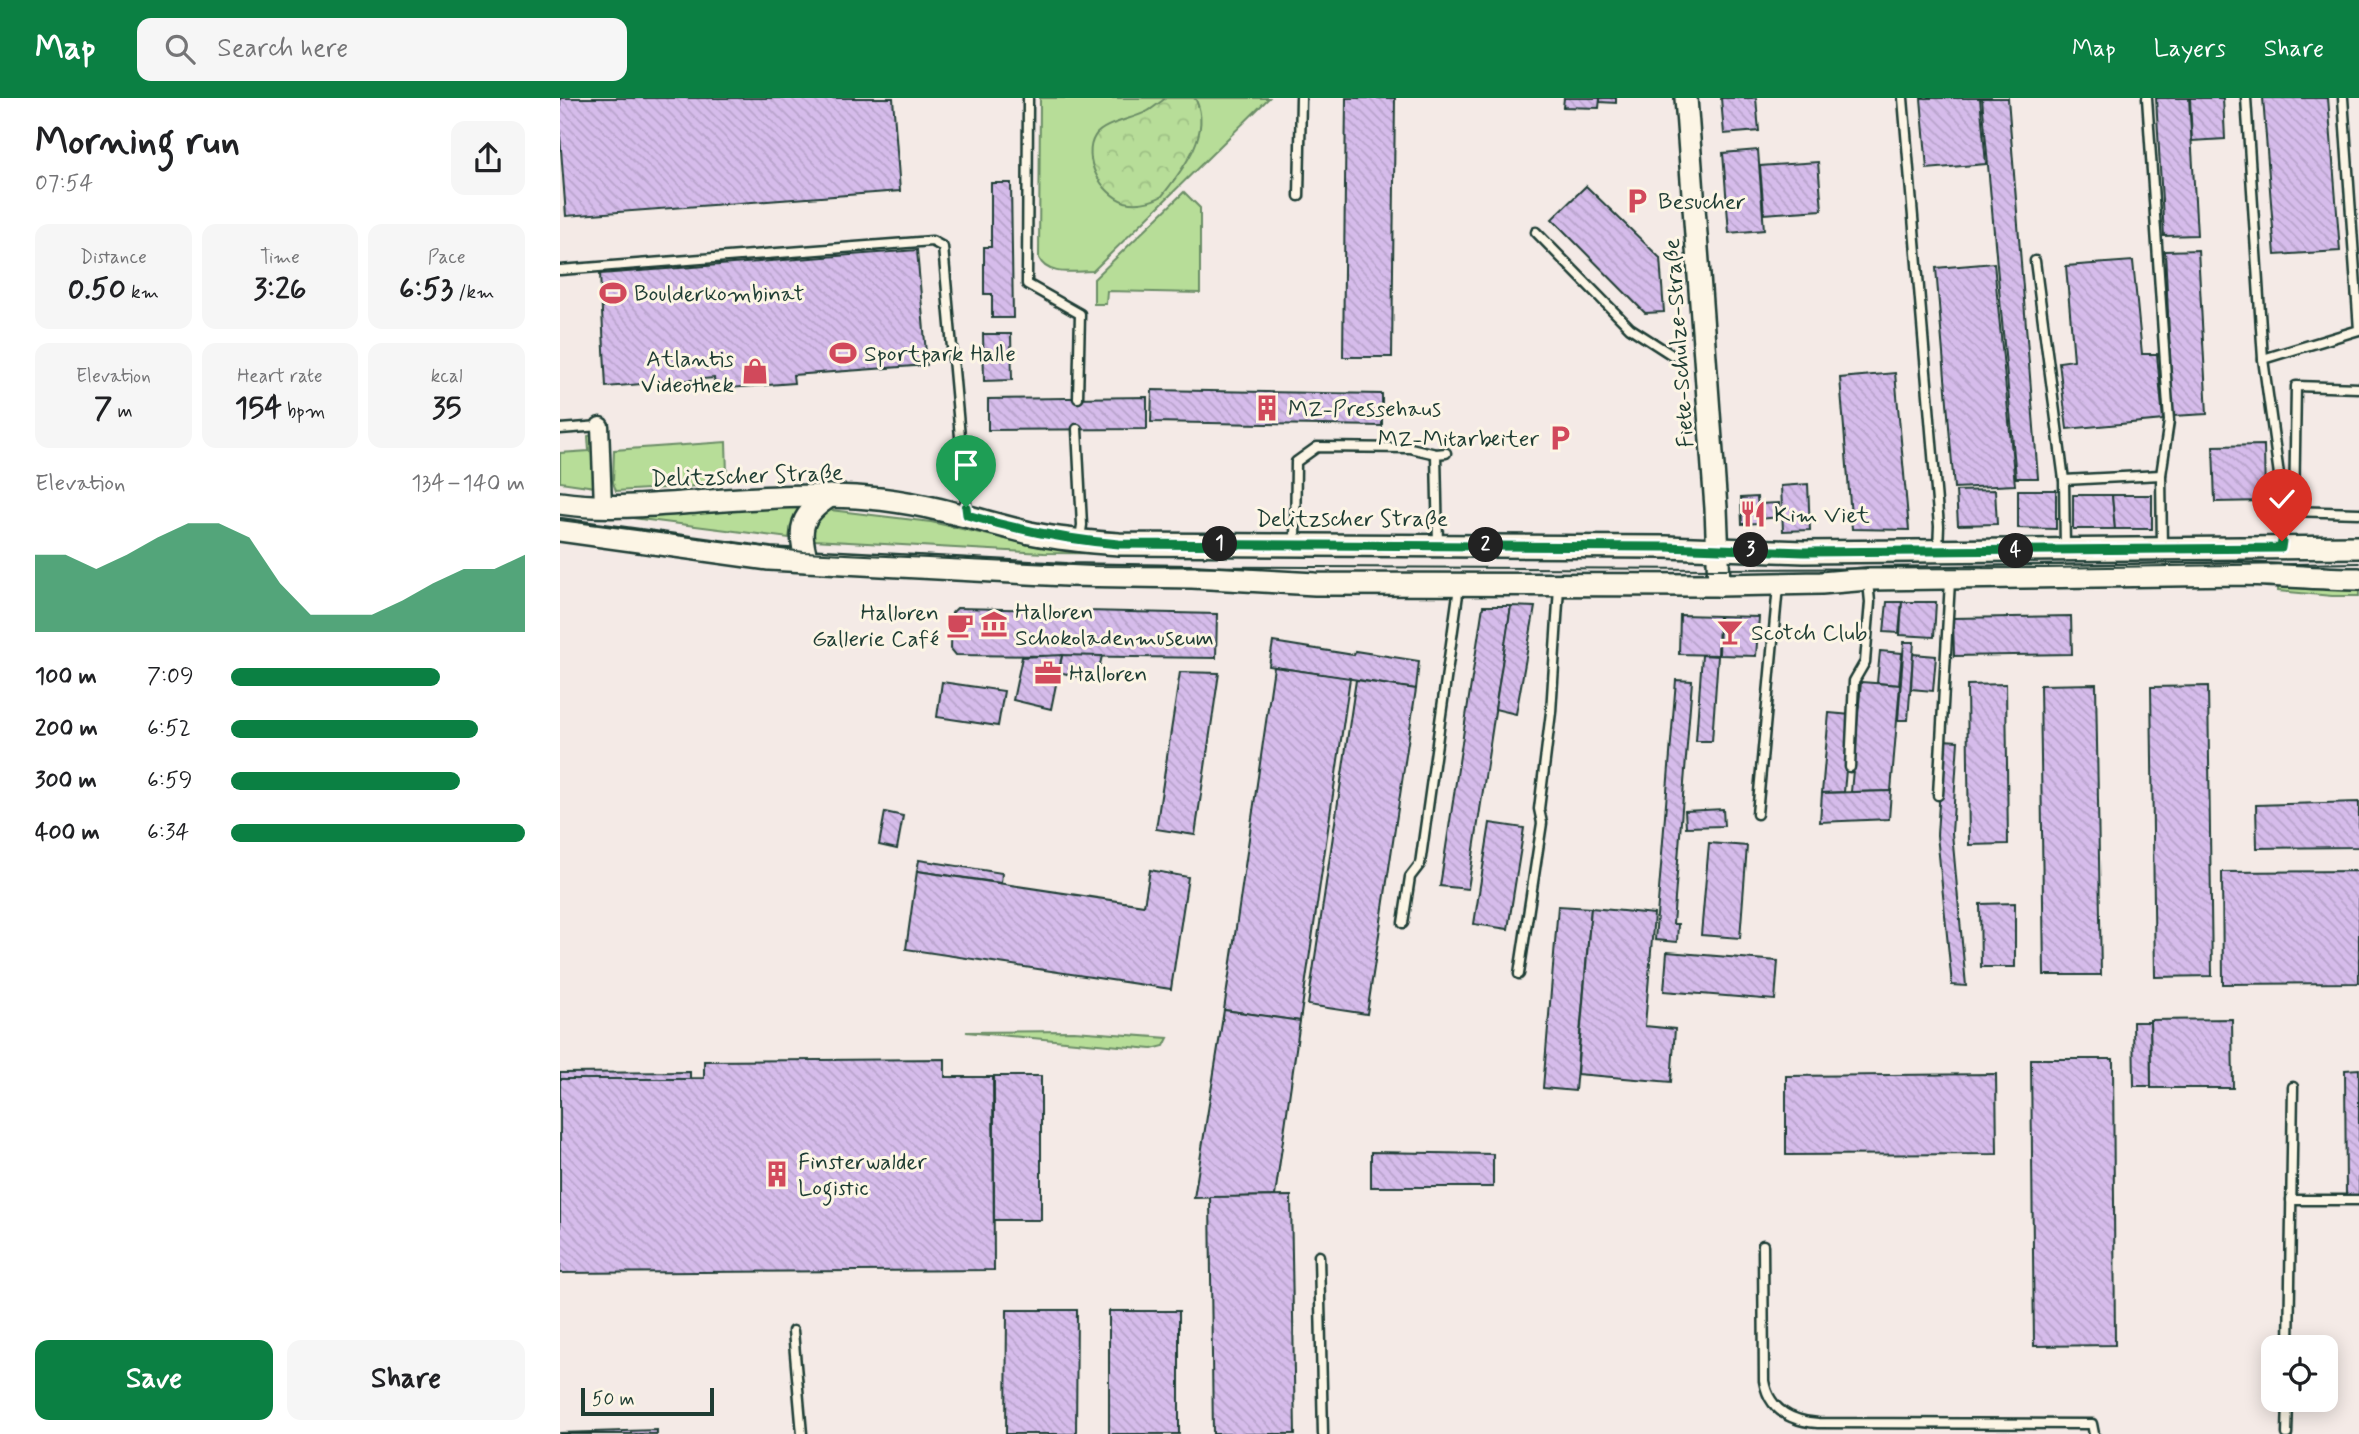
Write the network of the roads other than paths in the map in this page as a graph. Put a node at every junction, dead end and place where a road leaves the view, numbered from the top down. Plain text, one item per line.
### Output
1 (1028, 98) edge
2 (1301, 98) edge
3 (1686, 98) edge
4 (1903, 98) edge
5 (2147, 98) edge
6 (2246, 98) edge
7 (2343, 98) edge
8 (1300, 196) dead end
9 (1536, 232) dead end
10 (2035, 261) dead end
11 (560, 270) edge
12 (1672, 355) dead end
13 (2263, 359) junction
14 (2359, 388) edge
15 (1078, 398) dead end
16 (600, 426) joint
17 (560, 429) edge
18 (1077, 429) dead end
19 (2161, 475) junction
20 (2064, 480) junction
21 (830, 496) junction
22 (560, 503) edge
23 (603, 506) junction
24 (2284, 511) junction
25 (2294, 512) junction
26 (2359, 513) edge
27 (967, 515) junction
28 (560, 530) edge
29 (1080, 541) junction
30 (1295, 545) junction
31 (1438, 545) junction
32 (2359, 547) edge
33 (2281, 548) junction
34 (1718, 549) junction
35 (2162, 550) junction
36 (2066, 551) junction
37 (1938, 552) junction
38 (807, 561) junction
39 (1950, 578) junction
40 (1868, 579) junction
41 (2359, 579) edge
42 (1778, 583) junction
43 (1459, 584) junction
44 (1559, 584) junction
45 (1719, 585) junction
46 (1850, 767) dead end
47 (1938, 795) dead end
48 (1758, 814) dead end
49 (1403, 922) dead end
50 (1519, 974) dead end
51 (2293, 1087) dead end
52 (2291, 1200) junction
53 (2359, 1200) edge
54 (1763, 1245) dead end
55 (1318, 1256) dead end
56 (793, 1331) dead end
57 (2289, 1335) edge
58 (2288, 1412) edge
59 (802, 1434) edge
60 (1323, 1434) edge
61 (2094, 1434) edge
62 (2287, 1434) edge

1 - 15 lane
2 - 8 lane
3 - 34 main road, Fiete-Schulze-Straße
4 - 37 lane
5 - 19 lane
6 - 13 lane
7 - 13 lane
9 - 12 lane
10 - 20 lane
11 - 27 lane
13 - 24 lane
14 - 25 lane
16 - 17 lane
16 - 23 street
18 - 29 lane
19 - 20 lane
19 - 35 lane
20 - 36 lane
21 - 23 main road, Delitzscher Straße
21 - 27 main road, Delitzscher Straße
21 - 38 main road
22 - 23 main road, Delitzscher Straße
24 - 25 lane
24 - 33 lane
25 - 26 lane
27 - 29 main road, Delitzscher Straße
28 - 38 main road
29 - 30 main road, Delitzscher Straße
30 - 31 main road, Delitzscher Straße
30 - 31 lane
31 - 34 main road, Delitzscher Straße
32 - 33 main road, Delitzscher Straße
33 - 35 main road, Delitzscher Straße
34 - 37 main road, Delitzscher Straße
34 - 45 main road, Fiete-Schulze-Straße
35 - 36 main road, Delitzscher Straße
36 - 37 main road, Delitzscher Straße
38 - 43 main road
39 - 40 main road
39 - 41 main road
39 - 47 lane
40 - 42 main road
40 - 46 lane
42 - 45 main road
42 - 48 lane
43 - 44 main road
43 - 49 lane
44 - 45 main road
44 - 50 lane
51 - 52 lane
52 - 53 lane
52 - 57 lane
54 - 61 lane
55 - 60 lane
56 - 59 lane
58 - 62 lane

